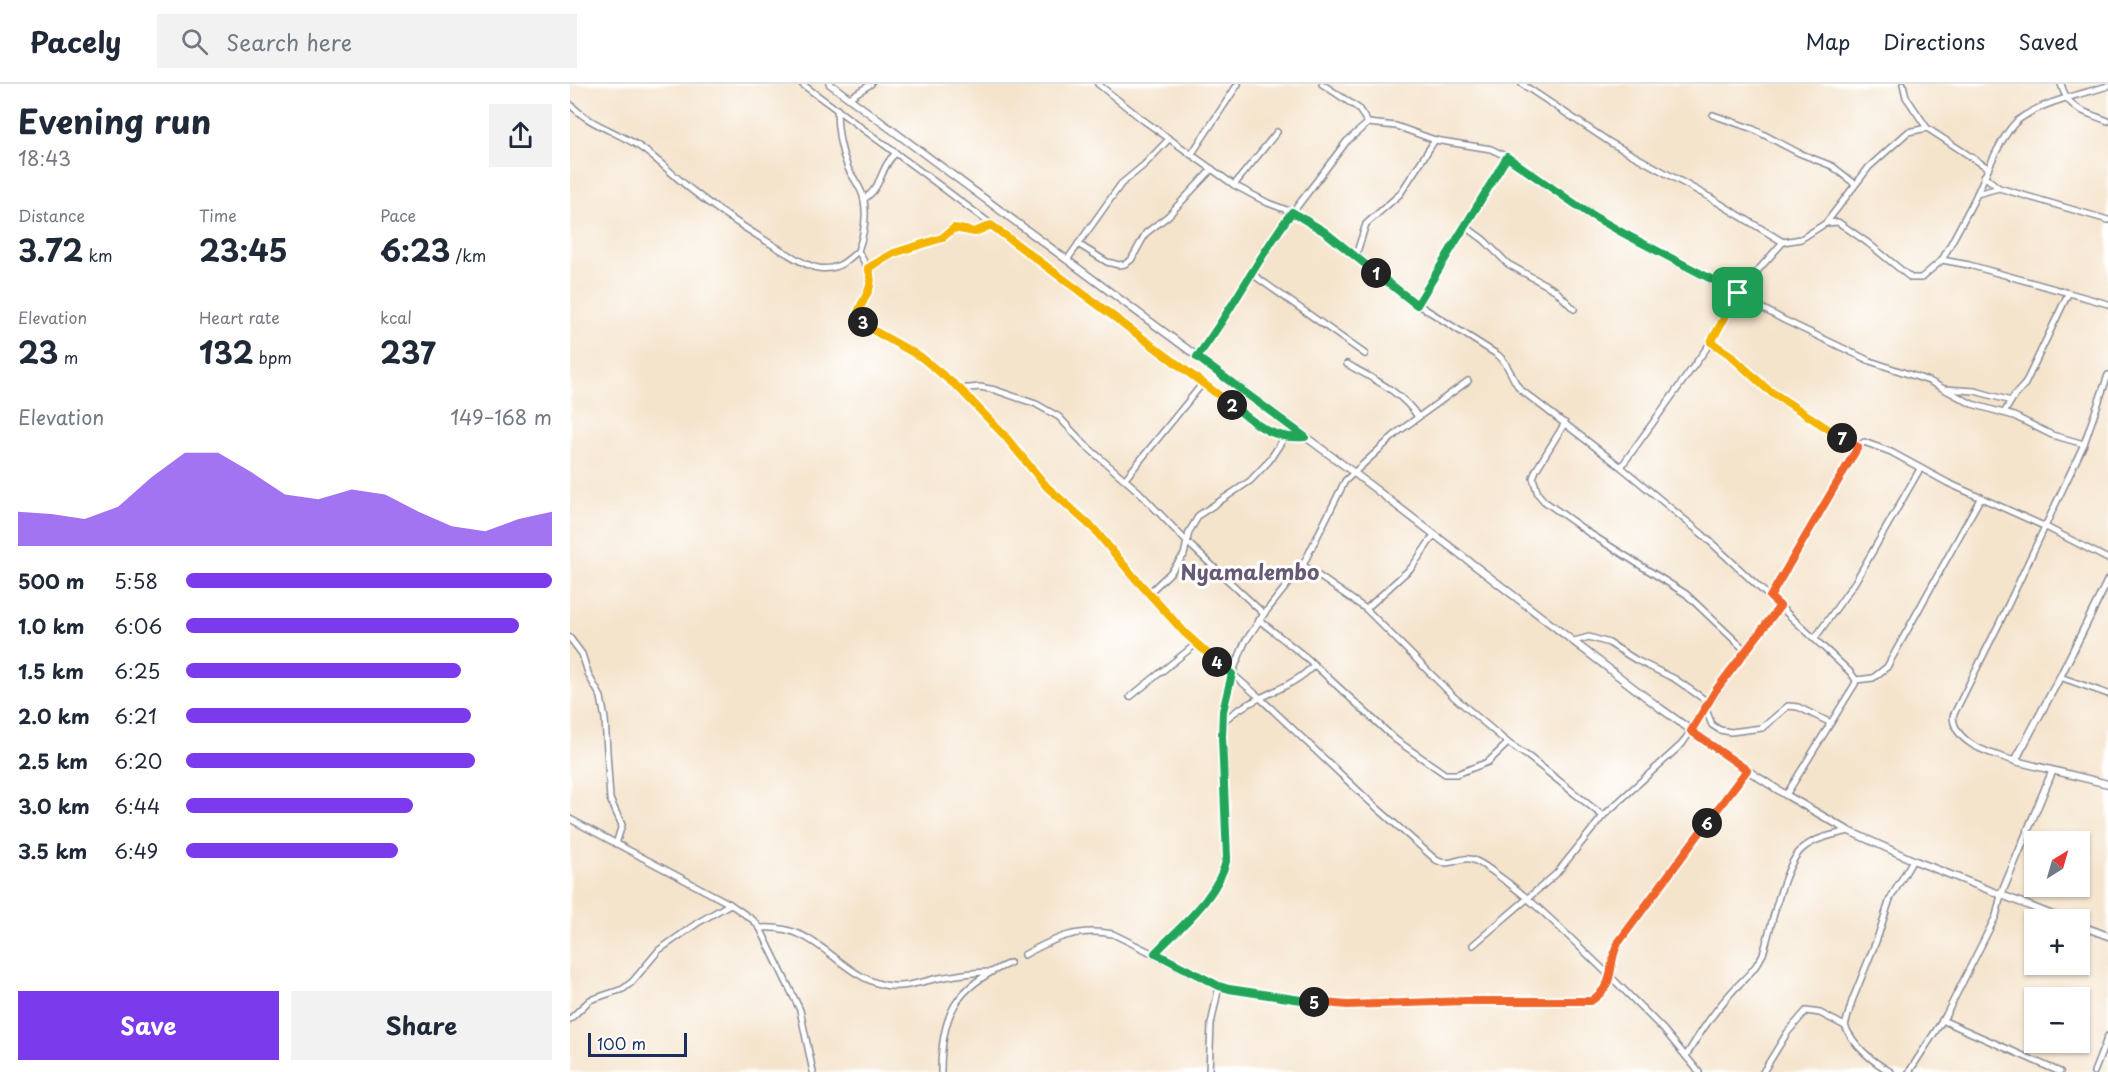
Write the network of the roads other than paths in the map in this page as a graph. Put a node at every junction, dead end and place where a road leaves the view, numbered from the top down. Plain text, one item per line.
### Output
1 (802, 84) edge
2 (830, 84) edge
3 (871, 84) edge
4 (1098, 84) edge
5 (1238, 84) edge
6 (1322, 84) edge
7 (1522, 84) edge
8 (1903, 84) edge
9 (2061, 84) edge
10 (2108, 86) edge
11 (849, 98) junction
12 (2066, 99) junction
13 (570, 104) edge
14 (837, 109) junction
15 (1713, 115) dead end
16 (2108, 121) edge
17 (1368, 123) junction
18 (1926, 128) junction
19 (1277, 132) dead end
20 (1169, 139) junction
21 (1435, 140) junction
22 (896, 153) junction
23 (1191, 155) junction
24 (1507, 157) junction
25 (1988, 168) junction
26 (1212, 169) junction
27 (1984, 176) junction
28 (1854, 184) junction
29 (1234, 185) junction
30 (1999, 188) junction
31 (1977, 194) junction
32 (864, 199) junction
33 (1292, 212) junction
34 (2108, 220) edge
35 (1826, 223) junction
36 (991, 225) junction
37 (1465, 225) junction
38 (1783, 242) junction
39 (1078, 244) junction
40 (858, 252) junction
41 (1356, 255) junction
42 (1067, 260) junction
43 (1942, 260) junction
44 (868, 268) junction
45 (1252, 274) junction
46 (1738, 293) junction
47 (2068, 294) junction
48 (2108, 304) edge
49 (1417, 305) junction
50 (1574, 309) dead end
51 (1711, 342) junction
52 (1365, 354) dead end
53 (1197, 357) junction
54 (1347, 364) dead end
55 (2108, 375) edge
56 (1468, 381) dead end
57 (1203, 383) junction
58 (1942, 388) junction
59 (960, 389) junction
60 (2011, 401) junction
61 (2004, 413) junction
62 (1418, 417) junction
63 (1565, 423) junction
64 (1305, 437) junction
65 (1284, 438) junction
66 (2084, 444) junction
67 (1858, 447) junction
68 (1621, 467) junction
69 (1920, 469) junction
70 (1353, 472) junction
71 (1125, 479) junction
72 (1981, 497) junction
73 (2046, 526) junction
74 (1434, 535) junction
75 (1187, 542) junction
76 (2108, 560) edge
77 (1303, 564) junction
78 (2108, 580) edge
79 (1148, 594) junction
80 (1770, 597) junction
81 (1780, 606) junction
82 (1366, 609) junction
83 (1264, 614) junction
84 (1259, 621) junction
85 (570, 638) edge
86 (1815, 639) junction
87 (1574, 641) junction
88 (1196, 644) junction
89 (1745, 650) junction
90 (1314, 665) junction
91 (1232, 674) junction
92 (2060, 677) junction
93 (1856, 680) junction
94 (2108, 694) edge
95 (1259, 697) junction
96 (1130, 698) dead end
97 (1707, 704) junction
98 (1223, 722) junction
99 (1831, 723) junction
100 (1691, 731) junction
101 (1508, 743) junction
102 (2015, 761) junction
103 (1747, 770) junction
104 (2052, 772) junction
105 (2108, 784) edge
106 (1786, 795) junction
107 (1604, 816) junction
108 (570, 819) edge
109 (1849, 831) junction
110 (616, 844) junction
111 (1913, 860) junction
112 (2001, 895) junction
113 (1528, 899) junction
114 (730, 904) junction
115 (2037, 909) edge
116 (760, 928) junction
117 (2090, 929) edge
118 (2108, 936) edge
119 (1473, 945) dead end
120 (1155, 953) junction
121 (1024, 955) dead end
122 (1010, 963) dead end
123 (990, 972) junction
124 (1611, 977) junction
125 (1219, 986) junction
126 (570, 1019) edge
127 (1942, 1020) junction
128 (1845, 1026) junction
129 (2108, 1036) edge
130 (1686, 1056) junction
131 (813, 1072) edge
132 (941, 1072) edge
133 (1209, 1072) edge
134 (1700, 1072) edge
135 (1763, 1072) edge
136 (1892, 1072) edge
137 (1909, 1072) edge
138 (2060, 1072) edge
139 (2094, 1072) edge

1 - 14 street
2 - 11 street
3 - 11 street
4 - 20 street
5 - 23 street
6 - 17 street
7 - 38 street
8 - 18 street
9 - 12 street
10 - 12 street
11 - 42 street
12 - 16 street
12 - 25 street
13 - 40 street
14 - 22 street
14 - 32 street
15 - 28 street
17 - 21 street
17 - 33 street
18 - 25 street
18 - 28 street
19 - 29 street
20 - 23 street
20 - 39 street
21 - 24 street
21 - 41 street
22 - 32 street
22 - 36 street
23 - 26 street
24 - 37 street
24 - 46 street
25 - 27 street
26 - 29 street
26 - 39 street
27 - 30 street
27 - 31 street
28 - 35 street
29 - 33 street
30 - 31 street
30 - 34 street
31 - 43 street
32 - 40 street
33 - 41 street
33 - 45 street
35 - 38 street
35 - 43 street
36 - 44 street
36 - 57 street
37 - 49 street
37 - 50 street
38 - 46 street
39 - 42 street
40 - 44 street
41 - 49 street
42 - 53 street
43 - 47 street
44 - 59 street
45 - 52 street
45 - 53 street
46 - 51 street
46 - 58 street
47 - 48 street
47 - 60 street
49 - 63 street
51 - 67 street
51 - 68 street
53 - 64 street
54 - 62 street
55 - 66 street
56 - 62 street
57 - 65 street
57 - 71 street
58 - 60 street
58 - 61 street
59 - 71 street
59 - 79 street
60 - 61 street
61 - 66 street
62 - 70 street
63 - 68 street
63 - 89 street
64 - 65 street
64 - 70 street
65 - 75 street
66 - 73 street
67 - 69 street
67 - 80 street
68 - 80 street
69 - 72 street
69 - 86 street
70 - 74 street
70 - 77 street
71 - 75 street
72 - 73 street
72 - 93 street
73 - 76 street
73 - 102 street
74 - 82 street
74 - 87 street
75 - 79 street
75 - 83 street
77 - 82 street
77 - 83 street
78 - 92 street
79 - 88 street
80 - 81 street
81 - 86 street
81 - 89 street
82 - 101 street
83 - 84 street
84 - 90 street
84 - 91 street
85 - 110 street
86 - 93 street
87 - 97 street
87 - 100 street
88 - 91 street
88 - 96 street
89 - 97 street
90 - 95 street
90 - 101 street
91 - 95 street
91 - 98 street
92 - 94 street
92 - 102 street
93 - 99 street
95 - 98 street
95 - 113 street
97 - 99 street
97 - 100 street
98 - 120 street
99 - 106 street
100 - 103 street
100 - 107 street
101 - 107 street
102 - 104 street
103 - 106 street
103 - 124 street
104 - 105 street
104 - 112 street
106 - 109 street
107 - 113 street
108 - 110 street
109 - 111 street
109 - 130 street
110 - 114 street
111 - 112 street
111 - 128 street
112 - 115 street
112 - 127 street
113 - 119 street
113 - 124 street
114 - 116 street
114 - 126 street
116 - 123 street
116 - 131 street
117 - 118 street
120 - 121 street
120 - 125 street
122 - 123 street
123 - 132 street
124 - 125 street
124 - 130 street
125 - 133 street
127 - 137 street
127 - 138 street
128 - 135 street
128 - 136 street
129 - 139 street
130 - 134 street

